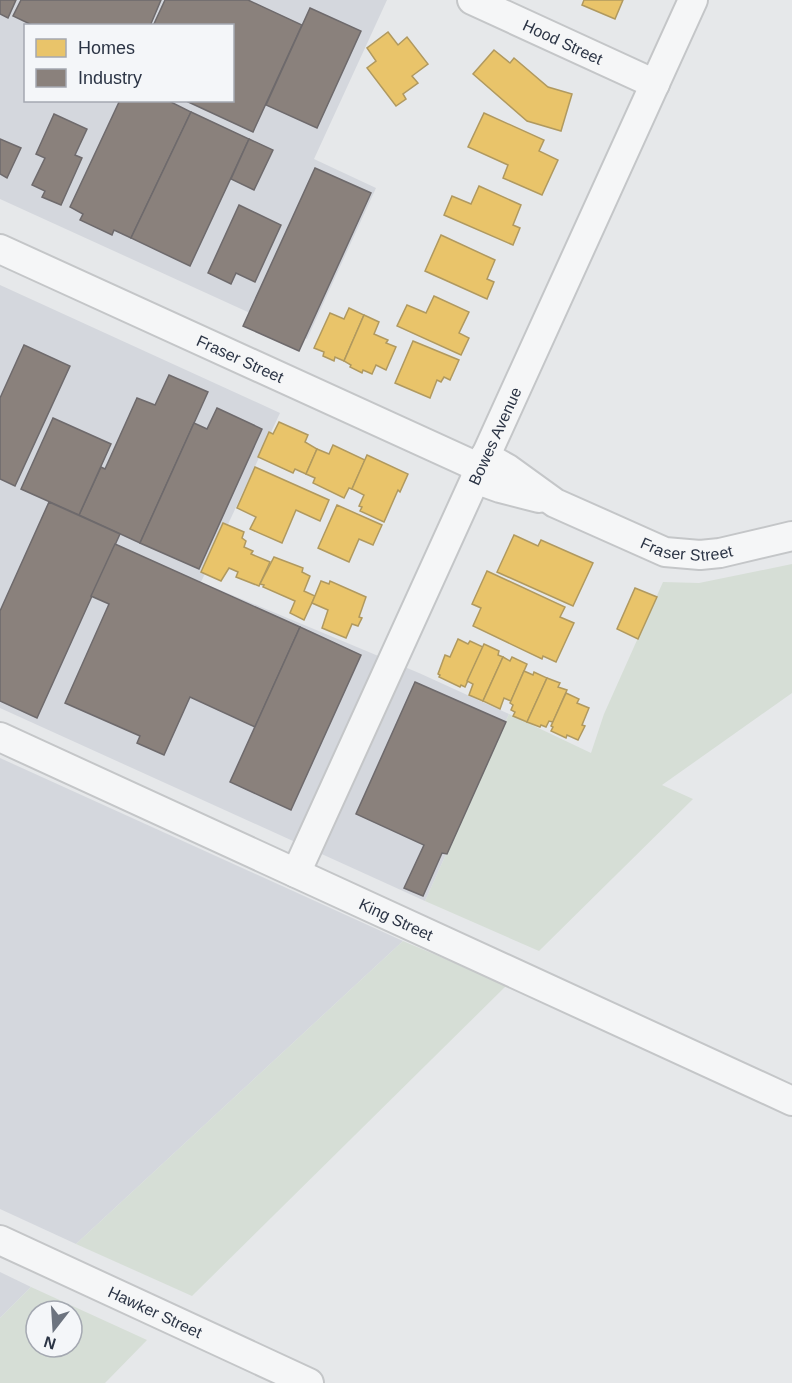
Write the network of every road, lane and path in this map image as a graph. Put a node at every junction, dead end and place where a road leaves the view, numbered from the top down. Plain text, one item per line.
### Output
1 (472, 0) edge
2 (693, 0) edge
3 (655, 84) junction
4 (0, 249) edge
5 (480, 468) junction
6 (792, 536) edge
7 (0, 737) edge
8 (296, 873) junction
9 (792, 1101) edge
10 (0, 1240) edge
11 (309, 1383) edge

1 - 3 street, Hood Street
2 - 3 street, Bowes Avenue
3 - 5 street, Bowes Avenue
4 - 5 street, Fraser Street
5 - 6 street, Fraser Street
5 - 8 street, Bowes Avenue
7 - 8 street, King Street
8 - 9 street, King Street
10 - 11 street, Hawker Street

